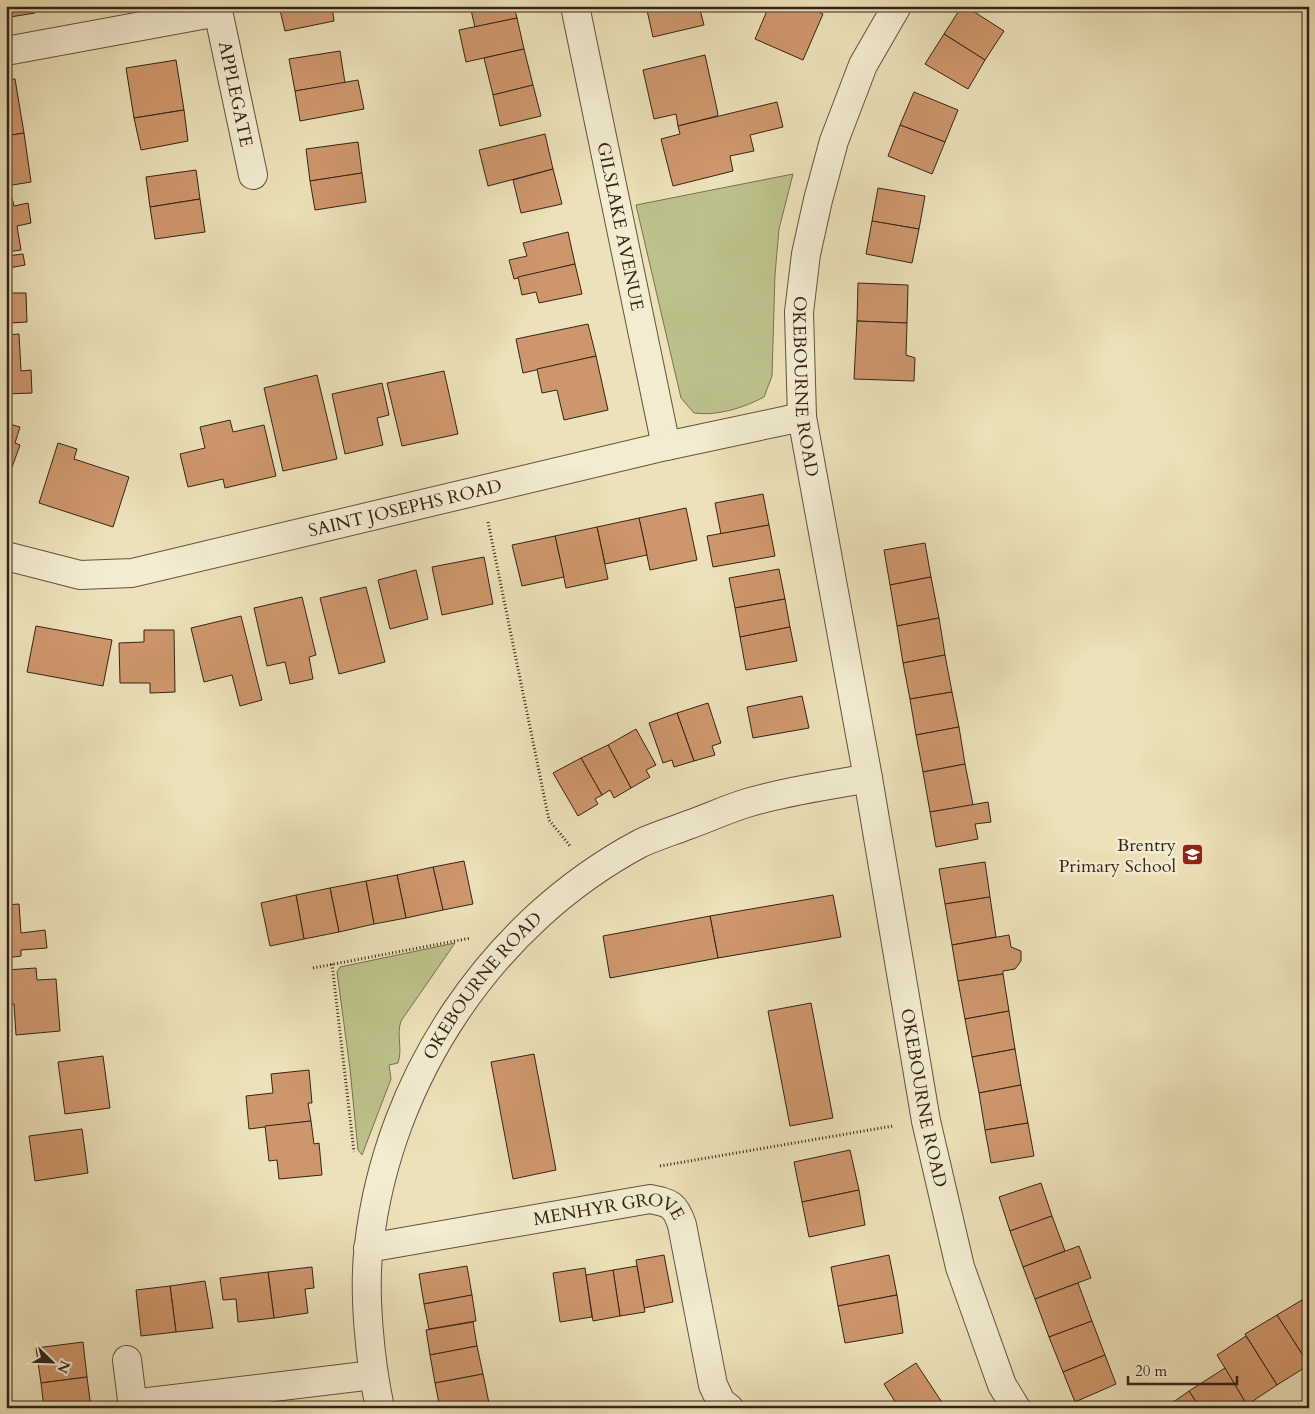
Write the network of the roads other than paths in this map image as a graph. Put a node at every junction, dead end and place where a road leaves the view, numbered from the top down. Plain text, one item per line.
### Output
1 (575, 6) edge
2 (897, 6) edge
3 (218, 9) edge
4 (6, 51) edge
5 (253, 175) dead end
6 (802, 417) junction
7 (666, 446) junction
8 (6, 556) edge
9 (868, 778) junction
10 (368, 1248) junction
11 (127, 1360) dead end
12 (373, 1375) junction
13 (132, 1406) edge
14 (380, 1408) edge
15 (729, 1408) edge
16 (1016, 1408) edge

1 - 7 street, GILSLAKE AVENUE
2 - 6 street, OKEBOURNE ROAD
3 - 4 street, APPLEGATE
3 - 5 street, APPLEGATE
6 - 7 street, SAINT JOSEPHS ROAD
6 - 9 street, OKEBOURNE ROAD
7 - 8 street, SAINT JOSEPHS ROAD
9 - 10 street, OKEBOURNE ROAD
9 - 16 street, OKEBOURNE ROAD
10 - 12 street, OKEBOURNE ROAD
10 - 15 street, MENHYR GROVE
11 - 13 street
12 - 13 street
12 - 14 street, OKEBOURNE ROAD

